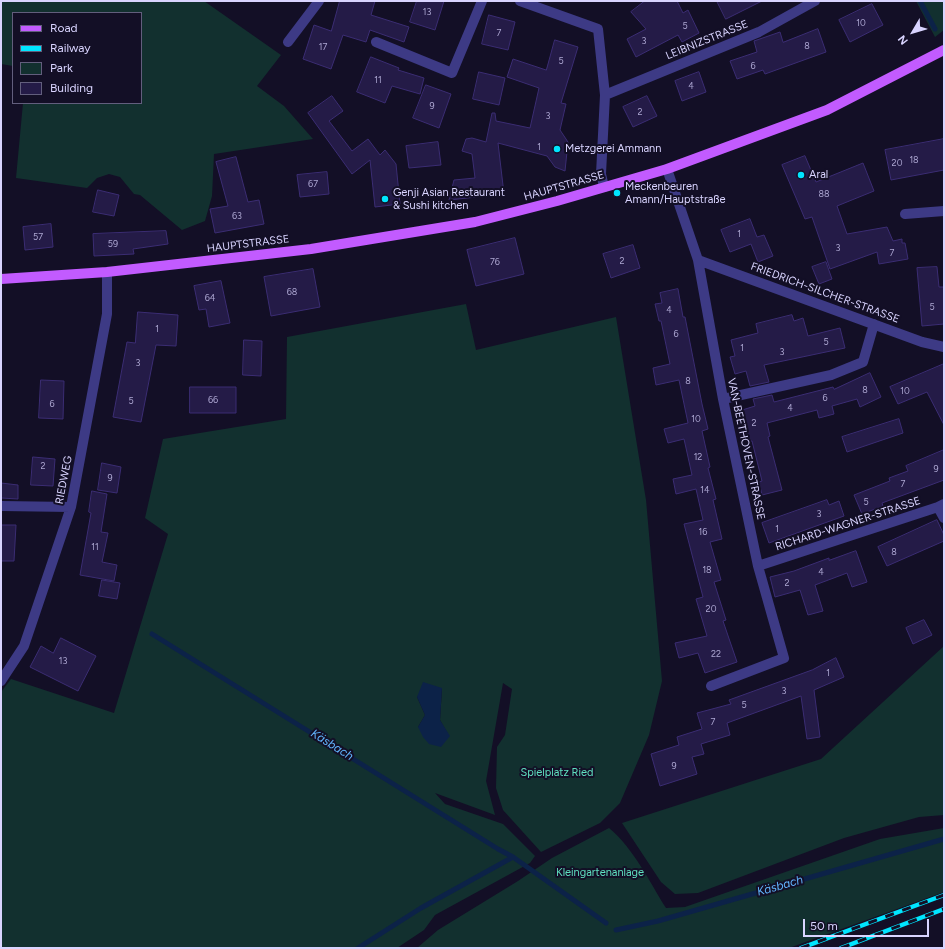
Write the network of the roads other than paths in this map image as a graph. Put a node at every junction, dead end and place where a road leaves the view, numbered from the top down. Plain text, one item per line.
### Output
1 (319, 1) edge
2 (482, 1) edge
3 (520, 1) edge
4 (815, 1) edge
5 (288, 42) dead end
6 (376, 42) dead end
7 (944, 50) edge
8 (605, 95) junction
9 (667, 169) junction
10 (604, 188) junction
11 (944, 211) edge
12 (905, 214) dead end
13 (698, 260) junction
14 (107, 272) junction
15 (1, 279) edge
16 (874, 324) junction
17 (944, 347) edge
18 (723, 399) junction
19 (941, 505) edge
20 (1, 506) edge
21 (71, 507) junction
22 (944, 518) edge
23 (758, 566) junction
24 (1, 681) edge
25 (711, 686) dead end

1 - 5 street
2 - 6 street
3 - 8 street
4 - 8 street, LEIBNIZSTRASSE
7 - 9 main road, HAUPTSTRASSE
8 - 10 street
9 - 10 main road, HAUPTSTRASSE
9 - 13 street, VAN-BEETHOVEN-STRASSE
10 - 14 main road, HAUPTSTRASSE
11 - 12 street
13 - 16 street, FRIEDRICH-SILCHER-STRASSE
13 - 18 street, VAN-BEETHOVEN-STRASSE
14 - 15 main road, HAUPTSTRASSE
14 - 21 street, RIEDWEG
16 - 17 street, FRIEDRICH-SILCHER-STRASSE
16 - 18 street
18 - 23 street, VAN-BEETHOVEN-STRASSE
19 - 22 street
19 - 23 street, RICHARD-WAGNER-STRASSE
20 - 21 street
21 - 24 street, RIEDWEG
23 - 25 street, VAN-BEETHOVEN-STRASSE

